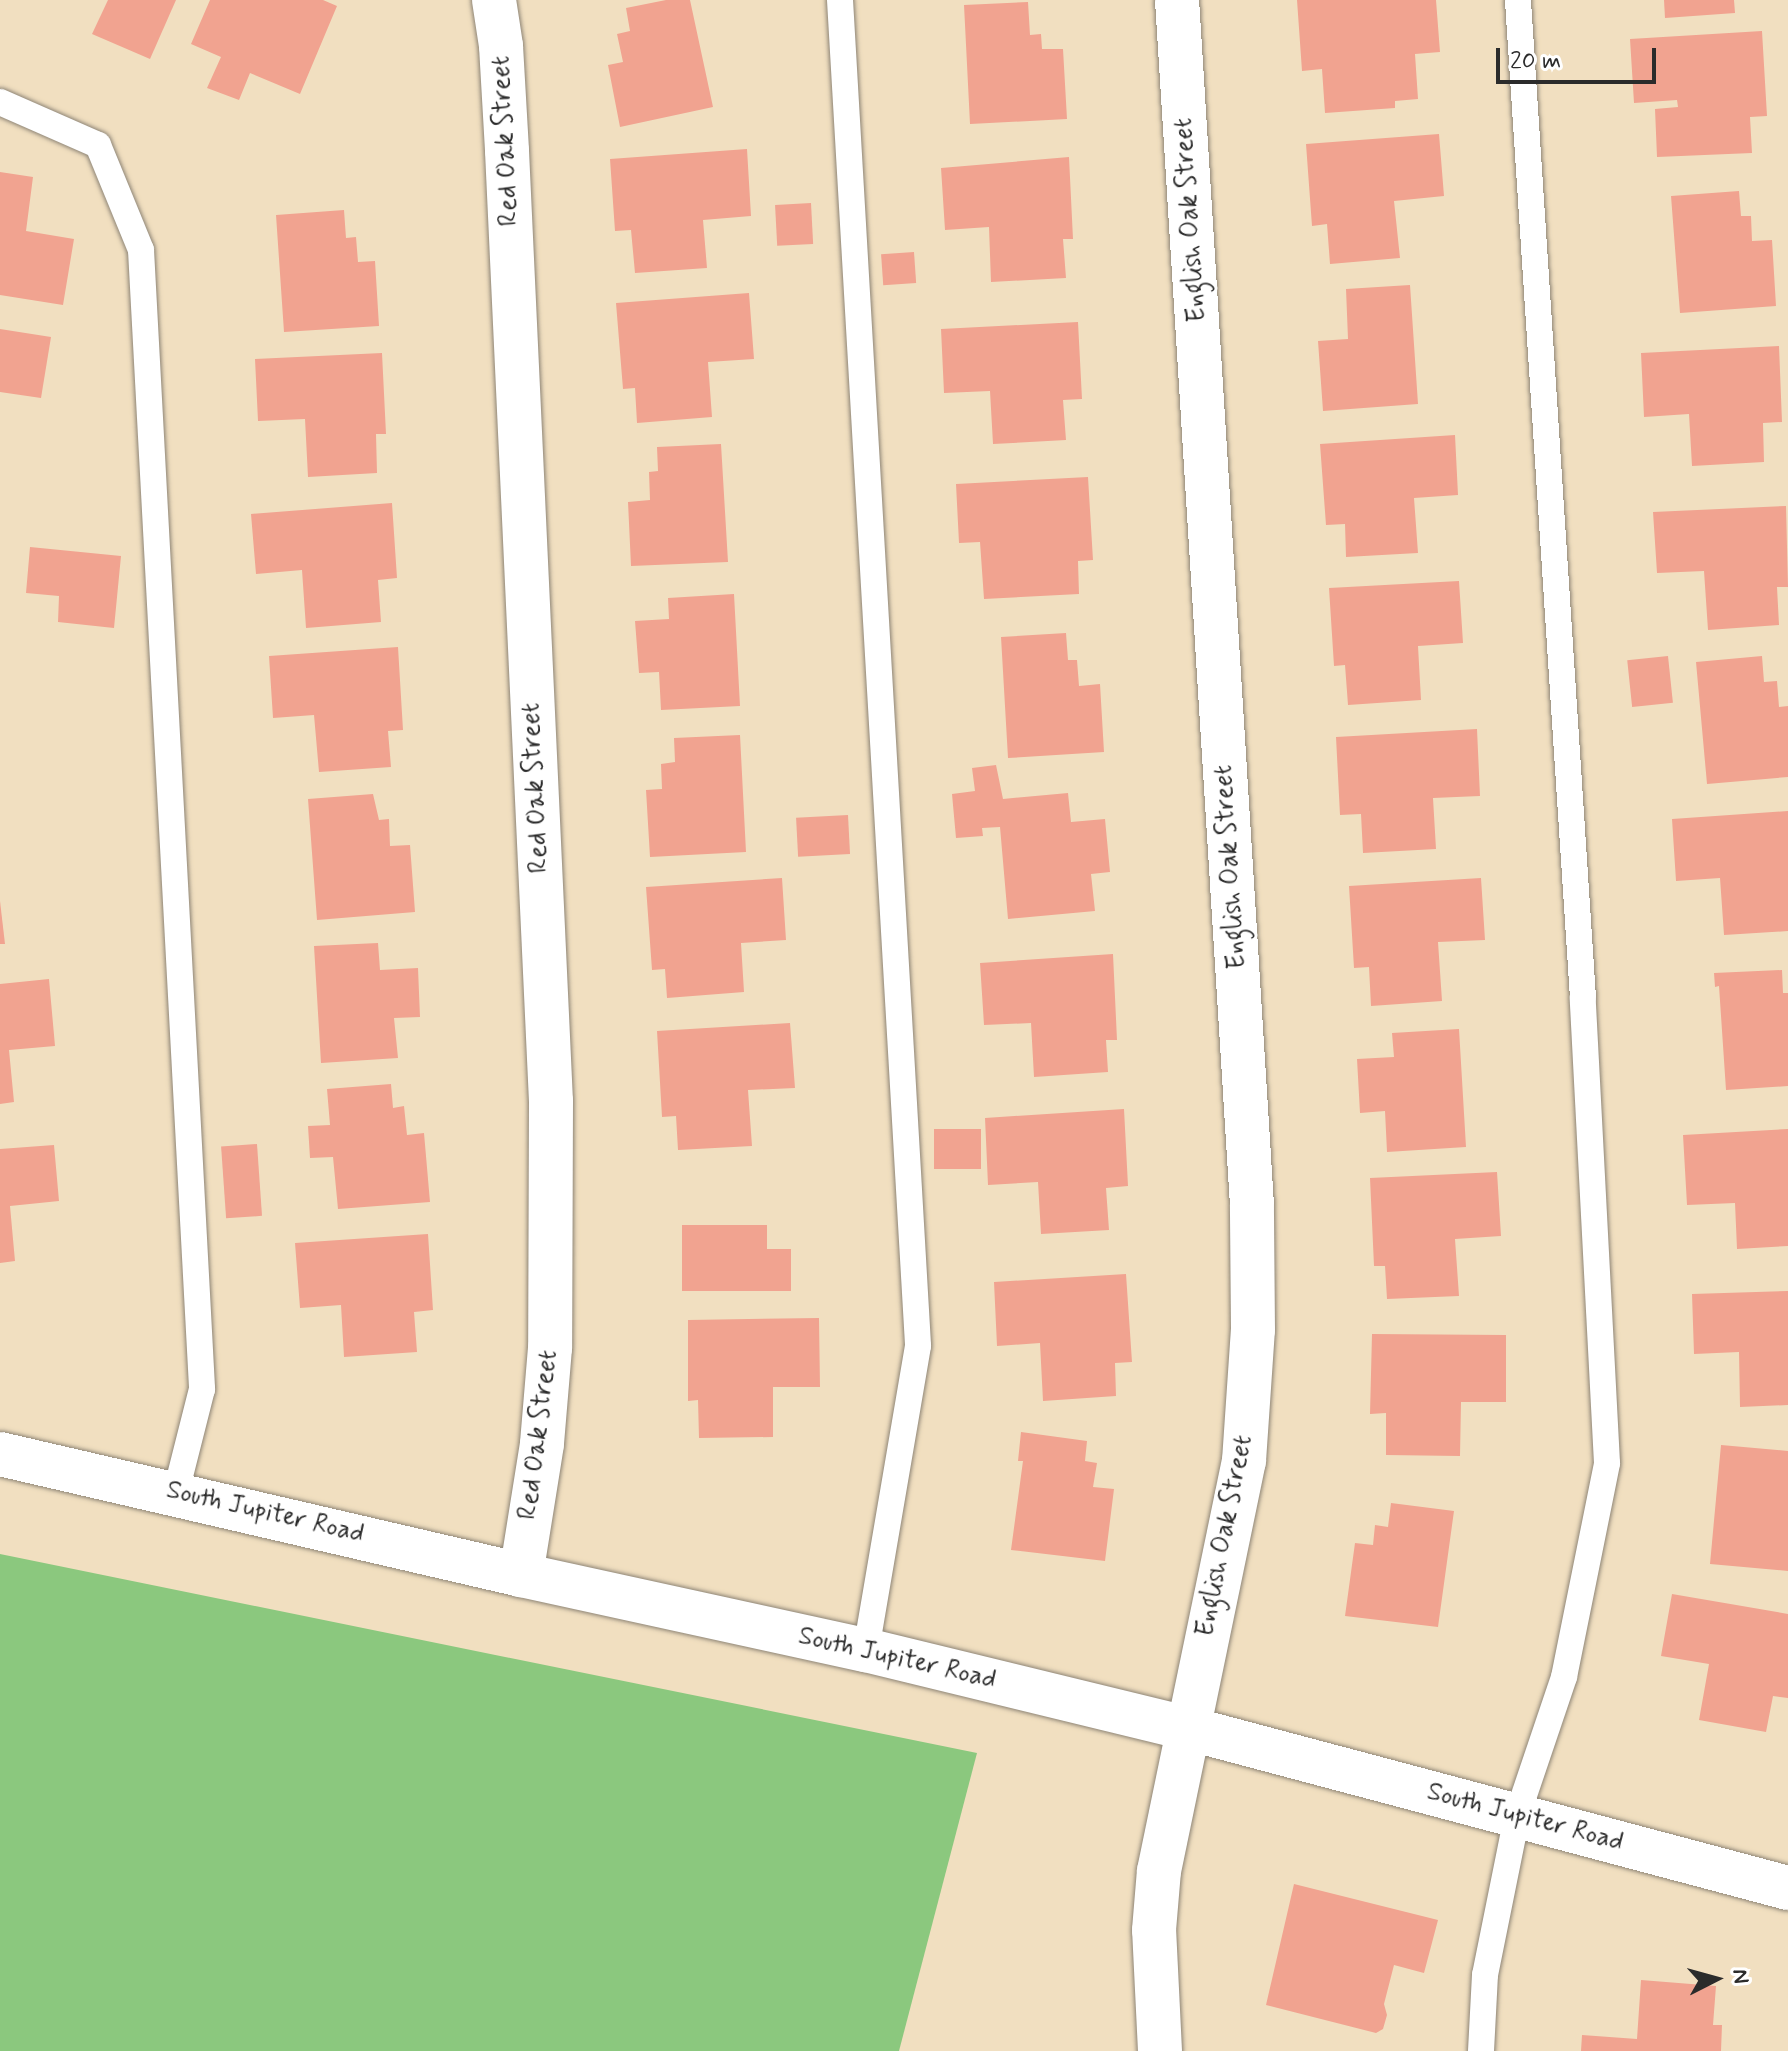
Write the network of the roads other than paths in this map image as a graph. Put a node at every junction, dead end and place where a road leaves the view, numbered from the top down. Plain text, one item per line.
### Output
1 (494, 0) edge
2 (840, 0) edge
3 (1177, 0) edge
4 (1518, 0) edge
5 (0, 102) edge
6 (0, 1454) edge
7 (176, 1492) junction
8 (521, 1575) junction
9 (866, 1650) junction
10 (1187, 1728) junction
11 (1517, 1816) junction
12 (1788, 1888) edge
13 (1160, 2051) edge
14 (1481, 2051) edge

1 - 8 street, Red Oak Street
2 - 9 lane
3 - 10 street, English Oak Street
4 - 11 lane
5 - 7 lane
6 - 7 street, South Jupiter Road
7 - 8 street, South Jupiter Road
8 - 9 street, South Jupiter Road
9 - 10 street, South Jupiter Road
10 - 11 street, South Jupiter Road
10 - 13 street, English Oak Street
11 - 12 street, South Jupiter Road
11 - 14 lane

